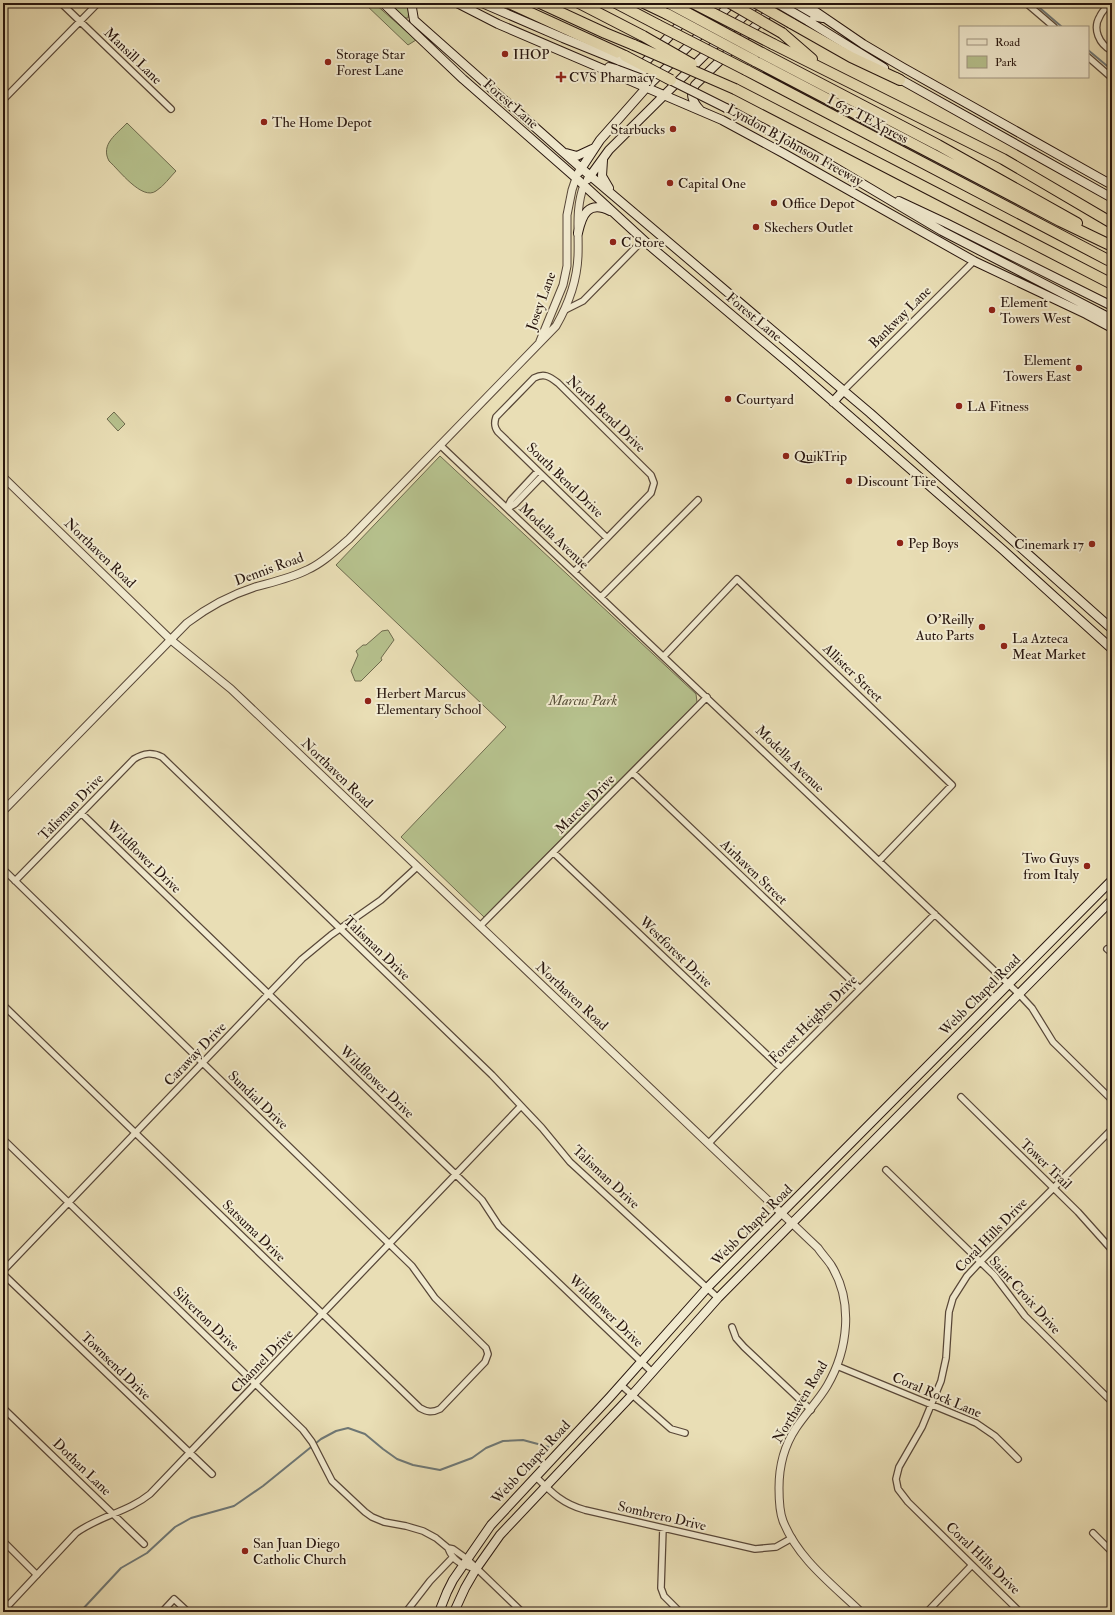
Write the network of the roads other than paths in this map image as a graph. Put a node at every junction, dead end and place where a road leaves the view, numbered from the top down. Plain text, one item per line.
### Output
1 (61, 3) edge
2 (98, 3) edge
3 (383, 3) edge
4 (414, 3) edge
5 (457, 3) edge
6 (482, 3) edge
7 (509, 3) edge
8 (540, 3) edge
9 (579, 3) edge
10 (616, 3) edge
11 (644, 3) edge
12 (669, 3) edge
13 (693, 3) edge
14 (700, 3) edge
15 (731, 3) edge
16 (757, 3) edge
17 (777, 3) edge
18 (803, 3) edge
19 (1026, 3) edge
20 (1110, 3) edge
21 (828, 19) junction
22 (80, 21) junction
23 (1053, 26) edge
24 (424, 36) junction
25 (1112, 52) edge
26 (1089, 58) edge
27 (623, 59) junction
28 (594, 66) junction
29 (823, 68) junction
30 (1112, 78) edge
31 (671, 80) joint
32 (900, 80) junction
33 (646, 88) junction
34 (735, 89) junction
35 (663, 95) junction
36 (3, 100) edge
37 (171, 109) dead end
38 (702, 111) junction
39 (595, 148) junction
40 (563, 152) junction
41 (604, 157) junction
42 (581, 168) junction
43 (590, 176) junction
44 (576, 178) junction
45 (864, 184) junction
46 (584, 185) junction
47 (1112, 185) edge
48 (1112, 198) edge
49 (618, 200) junction
50 (614, 213) junction
51 (1111, 222) edge
52 (578, 233) junction
53 (643, 240) junction
54 (1112, 246) edge
55 (678, 251) junction
56 (1108, 260) dead end
57 (974, 261) junction
58 (668, 262) junction
59 (565, 273) junction
60 (576, 275) junction
61 (1112, 284) edge
62 (1112, 306) edge
63 (565, 310) junction
64 (753, 314) junction
65 (1112, 319) edge
66 (743, 325) junction
67 (1112, 328) edge
68 (539, 343) junction
69 (545, 375) joint
70 (844, 390) junction
71 (833, 402) junction
72 (440, 445) junction
73 (540, 474) junction
74 (3, 477) edge
75 (965, 497) junction
76 (698, 500) dead end
77 (508, 508) junction
78 (954, 508) junction
79 (606, 537) junction
80 (1040, 564) junction
81 (574, 572) junction
82 (1030, 574) junction
83 (601, 597) junction
84 (1099, 617) junction
85 (1089, 628) junction
86 (1112, 629) edge
87 (171, 640) junction
88 (1112, 649) edge
89 (664, 656) junction
90 (707, 697) junction
91 (633, 773) junction
92 (3, 811) edge
93 (82, 813) junction
94 (554, 852) junction
95 (880, 861) junction
96 (417, 867) junction
97 (3, 870) edge
98 (1112, 880) edge
99 (15, 882) junction
100 (1112, 900) edge
101 (935, 914) junction
102 (480, 926) junction
103 (340, 928) junction
104 (1107, 948) dead end
105 (1112, 953) edge
106 (1009, 984) junction
107 (860, 989) junction
108 (269, 994) junction
109 (1019, 994) junction
110 (3, 1005) edge
111 (203, 1064) junction
112 (781, 1068) junction
113 (960, 1097) dead end
114 (1112, 1100) edge
115 (521, 1106) junction
116 (1112, 1129) edge
117 (136, 1133) junction
118 (3, 1140) edge
119 (709, 1143) junction
120 (886, 1170) dead end
121 (456, 1175) junction
122 (1053, 1187) junction
123 (68, 1203) junction
124 (782, 1213) junction
125 (792, 1223) junction
126 (389, 1244) junction
127 (1112, 1250) edge
128 (980, 1262) junction
129 (3, 1272) edge
130 (707, 1288) junction
131 (718, 1298) junction
132 (322, 1315) junction
133 (732, 1327) dead end
134 (488, 1354) joint
135 (642, 1362) junction
136 (837, 1366) junction
137 (652, 1372) junction
138 (256, 1384) junction
139 (621, 1385) junction
140 (632, 1395) junction
141 (1112, 1402) edge
142 (932, 1405) junction
143 (3, 1408) edge
144 (811, 1410) junction
145 (685, 1434) dead end
146 (190, 1454) junction
147 (1018, 1459) dead end
148 (212, 1474) dead end
149 (536, 1477) junction
150 (545, 1486) junction
151 (113, 1514) junction
152 (663, 1528) junction
153 (1093, 1533) dead end
154 (792, 1538) junction
155 (3, 1541) edge
156 (144, 1544) dead end
157 (448, 1548) junction
158 (1112, 1552) edge
159 (453, 1557) junction
160 (465, 1562) junction
161 (972, 1565) junction
162 (476, 1569) junction
163 (38, 1575) junction
164 (3, 1611) edge
165 (162, 1612) edge
166 (188, 1612) edge
167 (406, 1612) edge
168 (439, 1612) edge
169 (454, 1612) edge
170 (522, 1612) edge
171 (680, 1612) edge
172 (861, 1612) edge
173 (927, 1612) edge
174 (1020, 1612) edge

1 - 22 street, Mansill Lane
2 - 22 street
3 - 24 main road, Forest Lane
4 - 24 main road
5 - 28 main road, Lyndon B Johnson Freeway
6 - 27 main road
7 - 27 highway
8 - 34 highway, bridge
9 - 34 highway, Lyndon B Johnson Freeway, bridge
10 - 56 highway, I 635 TEXpress, bridge
11 - 54 highway, I 635 TEXpress, bridge
12 - 54 highway, bridge
13 - 29 highway, bridge
14 - 28 main road
15 - 29 highway, bridge
15 - 33 main road, Josey Lane
16 - 32 highway, bridge
16 - 35 main road, Josey Lane
17 - 32 main road, bridge
18 - 21 main road
19 - 23 street
20 - 25 street
21 - 38 main road
21 - 47 main road
22 - 36 street
22 - 37 street, Mansill Lane
24 - 40 main road, Forest Lane
24 - 44 main road, Forest Lane
26 - 30 street
27 - 31 highway, bridge
28 - 33 main road, Lyndon B Johnson Freeway
29 - 51 highway
31 - 45 main road, bridge
32 - 48 main road
33 - 35 main road, Lyndon B Johnson Freeway
33 - 39 main road, Josey Lane
34 - 61 highway, Lyndon B Johnson Freeway
35 - 38 main road, Lyndon B Johnson Freeway
35 - 41 main road, Josey Lane
38 - 57 main road, Lyndon B Johnson Freeway
39 - 40 main road
39 - 42 main road, Josey Lane
40 - 42 main road, Forest Lane
41 - 43 main road, Josey Lane
41 - 49 main road
42 - 43 main road, Forest Lane
42 - 44 main road, Josey Lane
43 - 46 main road, Josey Lane
43 - 49 main road, Forest Lane
44 - 46 main road, Forest Lane
44 - 59 street, Josey Lane
45 - 62 main road
45 - 65 main road
46 - 50 main road, Forest Lane
46 - 52 street, Josey Lane
49 - 55 main road, Forest Lane
50 - 52 main road
50 - 53 main road, Forest Lane
52 - 60 street, Josey Lane
53 - 58 main road, Forest Lane
53 - 63 street
55 - 58 main road
55 - 64 main road, Forest Lane
57 - 67 main road, Lyndon B Johnson Freeway
57 - 70 street, Bankway Lane
58 - 66 main road, Forest Lane
59 - 60 street
59 - 68 street, Josey Lane
60 - 63 street, Josey Lane
63 - 68 street, Josey Lane
64 - 66 main road
64 - 70 main road, Forest Lane
66 - 71 main road, Forest Lane
68 - 72 street, Dennis Road
69 - 73 street, South Bend Drive
69 - 79 street, North Bend Drive
70 - 71 main road
70 - 75 main road, Forest Lane
71 - 78 main road, Forest Lane
72 - 77 street, Modella Avenue
72 - 87 street, Dennis Road
73 - 77 street
73 - 79 street, South Bend Drive
74 - 87 street, Northaven Road
75 - 78 main road
75 - 80 main road, Forest Lane
76 - 83 street
77 - 81 street, Modella Avenue
78 - 82 main road, Forest Lane
79 - 81 street
80 - 82 main road
80 - 84 main road, Forest Lane
81 - 83 street, Modella Avenue
82 - 85 main road, Forest Lane
83 - 89 street, Modella Avenue
84 - 85 main road
84 - 86 main road, Forest Lane
85 - 88 main road, Forest Lane
87 - 92 street, Dennis Road
87 - 96 street, Northaven Road
89 - 90 street, Modella Avenue
89 - 95 street, Allister Street
90 - 91 street, Marcus Drive
90 - 95 street, Modella Avenue
91 - 94 street, Marcus Drive
91 - 107 street, Airhaven Street
93 - 99 street, Talisman Drive
93 - 103 street, Talisman Drive
93 - 108 street, Wildflower Drive
94 - 102 street, Marcus Drive
94 - 112 street, Westforest Drive
95 - 101 street, Modella Avenue
96 - 102 street, Northaven Road
96 - 103 street, Caraway Drive
97 - 99 street, Sundial Drive
98 - 106 main road, Webb Chapel Road
99 - 111 street, Sundial Drive
100 - 109 main road, Webb Chapel Road
101 - 106 street, Modella Avenue
101 - 107 street, Forest Heights Drive
102 - 119 street, Northaven Road
103 - 108 street, Caraway Drive
103 - 115 street, Talisman Drive
104 - 105 street
106 - 109 street, Modella Avenue
106 - 124 main road, Webb Chapel Road
107 - 112 street, Forest Heights Drive
108 - 111 street, Caraway Drive
108 - 121 street, Wildflower Drive
109 - 114 street, Modella Avenue
109 - 125 main road, Webb Chapel Road
110 - 117 street, Satsuma Drive
111 - 117 street, Caraway Drive
111 - 126 street, Sundial Drive
112 - 119 street, Forest Heights Drive
113 - 122 street, Tower Trail
115 - 121 street, Channel Drive
115 - 130 street, Talisman Drive
116 - 122 street, Coral Hills Drive
117 - 123 street, Caraway Drive
117 - 132 street, Satsuma Drive
118 - 123 street, Silverton Drive
119 - 124 street, Northaven Road
120 - 128 street, Saint Croix Drive
121 - 126 street, Channel Drive
121 - 135 street, Wildflower Drive
122 - 127 street, Tower Trail
122 - 128 street, Coral Hills Drive
123 - 129 street, Caraway Drive
123 - 138 street, Silverton Drive
124 - 125 street, Northaven Road
124 - 130 main road, Webb Chapel Road
125 - 131 main road, Webb Chapel Road
125 - 136 street, Northaven Road
126 - 132 street, Channel Drive
126 - 134 street, Sundial Drive
128 - 141 street, Saint Croix Drive
128 - 142 street, Coral Hills Drive
129 - 146 street, Townsend Drive
130 - 131 street, Talisman Drive
130 - 135 main road, Webb Chapel Road
131 - 137 main road, Webb Chapel Road
132 - 134 street, Satsuma Drive
132 - 138 street, Channel Drive
133 - 144 street
135 - 137 street, Wildflower Drive
135 - 139 main road, Webb Chapel Road
136 - 142 street, Coral Rock Lane
136 - 144 street, Northaven Road
137 - 140 main road, Webb Chapel Road
138 - 146 street, Channel Drive
138 - 157 street, Silverton Drive
139 - 140 street
139 - 149 main road, Webb Chapel Road
140 - 145 street
140 - 150 main road, Webb Chapel Road
142 - 147 street, Coral Rock Lane
142 - 161 street, Coral Hills Drive
143 - 151 street, Dothan Lane
144 - 154 street, Northaven Road
146 - 148 street, Townsend Drive
146 - 151 street, Channel Drive
149 - 150 street, Sombrero Drive
149 - 160 main road, Webb Chapel Road
150 - 152 street, Sombrero Drive
150 - 162 main road, Webb Chapel Road
151 - 156 street, Dothan Lane
151 - 163 street, Channel Drive
152 - 154 street, Sombrero Drive
152 - 171 street
153 - 158 street
154 - 172 street, Northaven Road
155 - 163 street
157 - 159 street, Silverton Drive
157 - 160 street, Silverton Drive
159 - 160 street, Silverton Drive
159 - 167 street
160 - 162 street, Silverton Drive
160 - 168 main road, Webb Chapel Road
161 - 173 street
161 - 174 street, Coral Hills Drive
162 - 169 main road, Webb Chapel Road
162 - 170 street, Silverton Drive
163 - 164 street, Channel Drive
165 - 166 street

